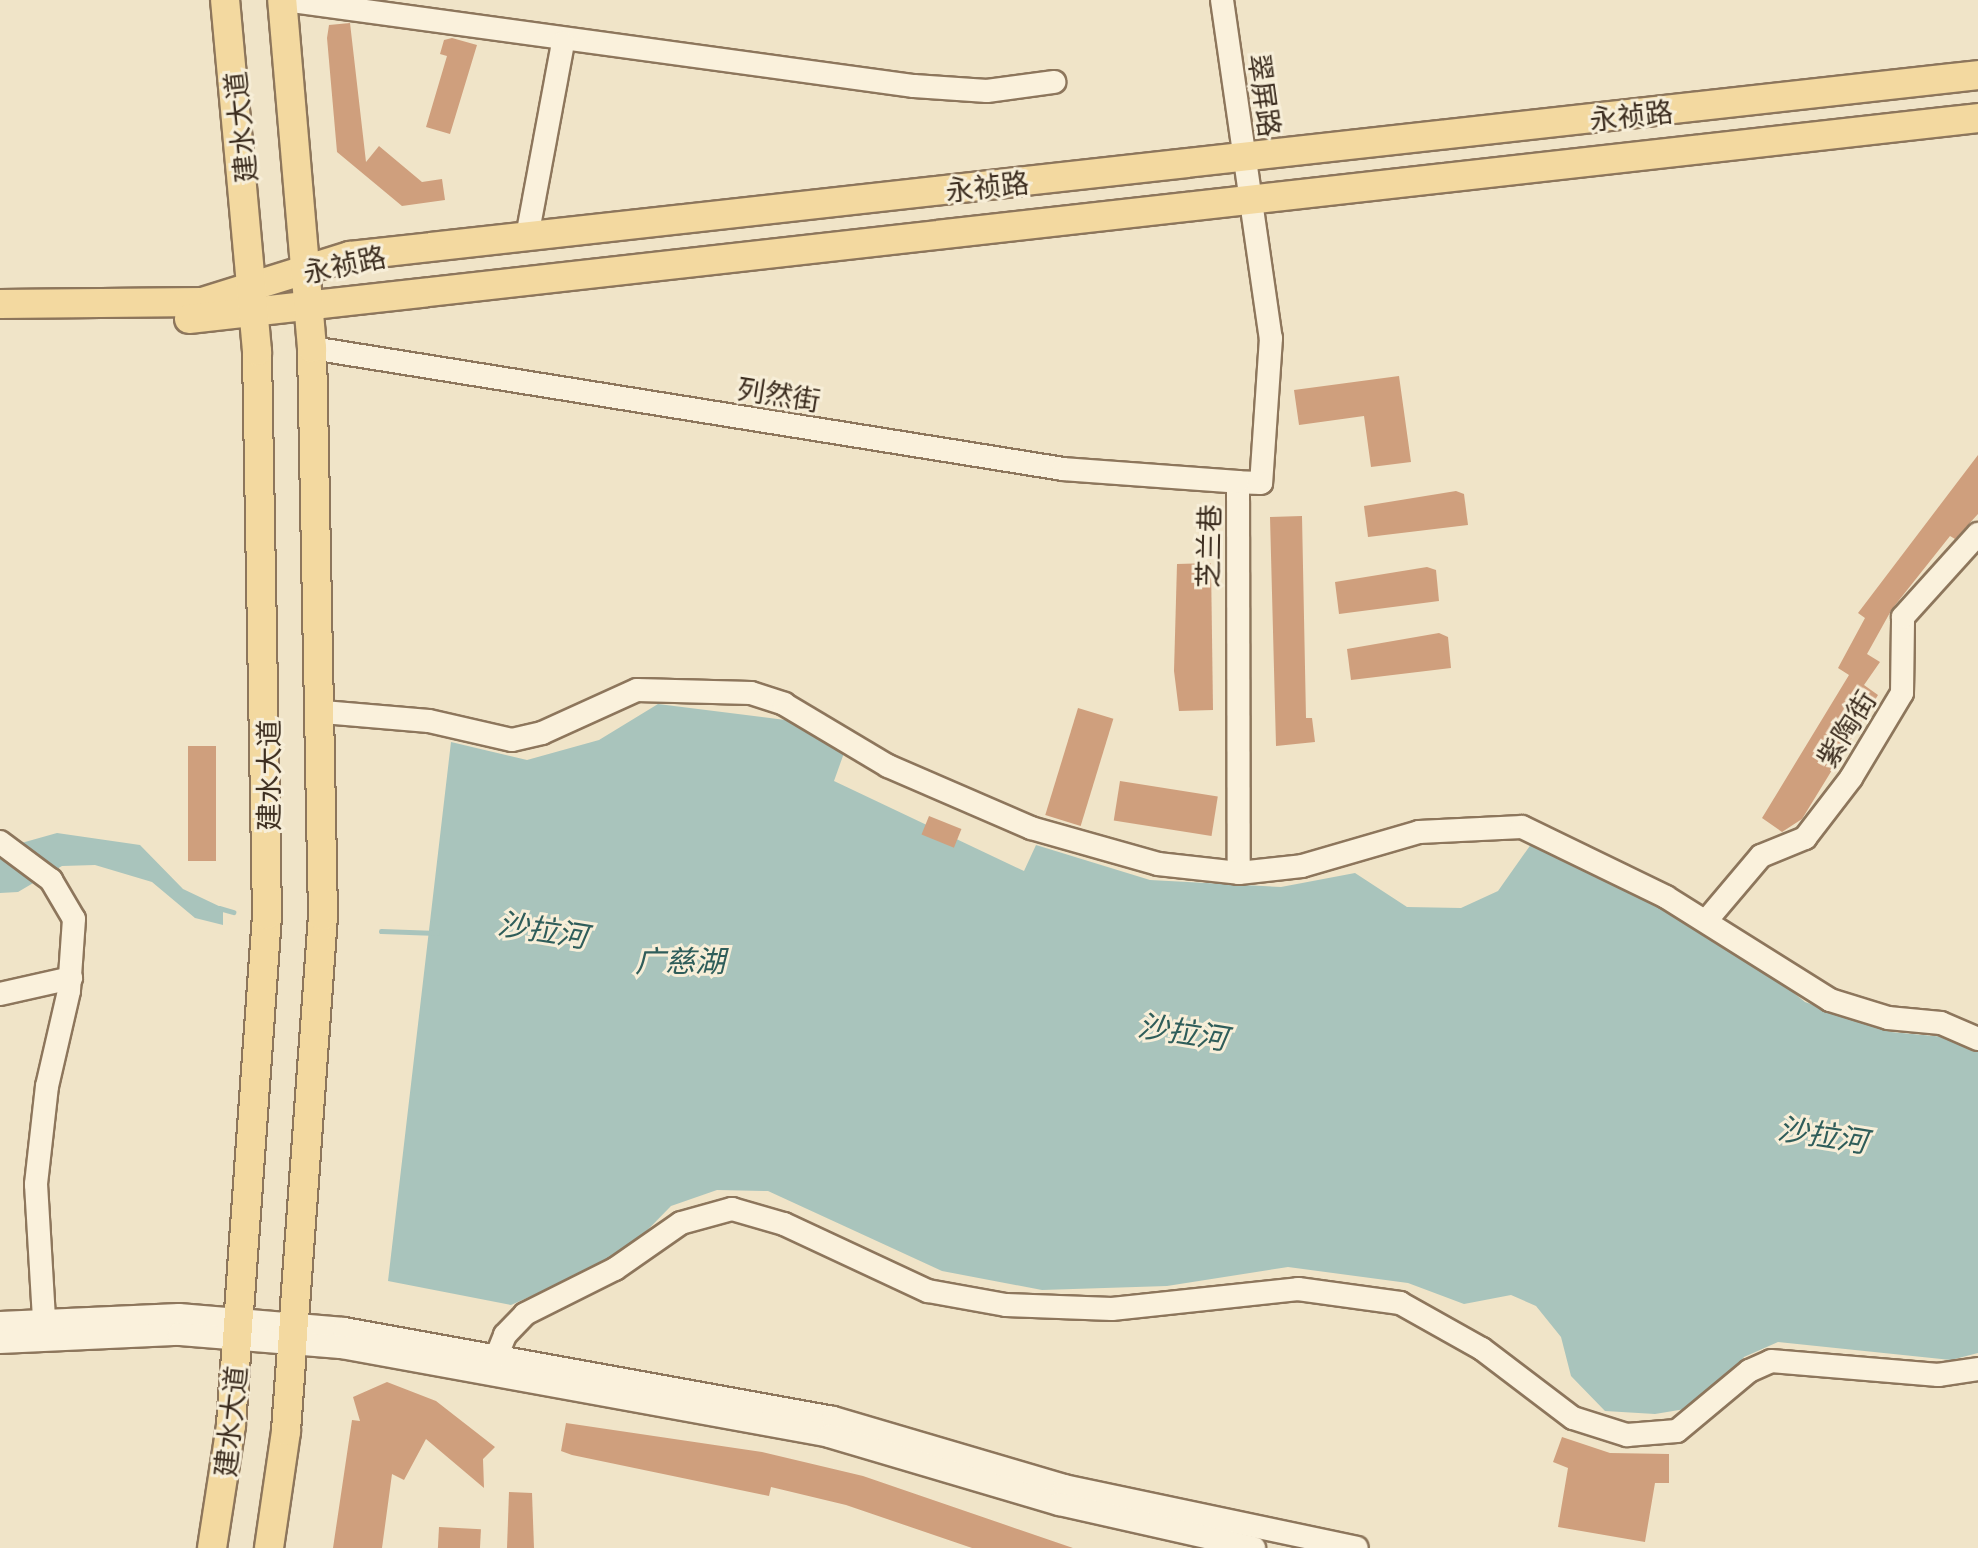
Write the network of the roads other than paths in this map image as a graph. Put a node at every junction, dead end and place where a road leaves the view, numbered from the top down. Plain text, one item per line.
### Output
1 (225, 0) edge
2 (283, 0) edge
3 (1222, 0) edge
4 (563, 42) junction
5 (1978, 75) edge
6 (1054, 82) dead end
7 (1978, 118) edge
8 (1244, 157) junction
9 (1250, 199) junction
10 (527, 237) junction
11 (308, 269) junction
12 (254, 299) junction
13 (0, 304) edge
14 (310, 305) junction
15 (0, 320) edge
16 (312, 348) junction
17 (1238, 482) junction
18 (1978, 534) edge
19 (323, 712) junction
20 (1, 842) edge
21 (1239, 873) junction
22 (1706, 921) junction
23 (71, 978) junction
24 (0, 994) edge
25 (1978, 1039) edge
26 (44, 1319) junction
27 (0, 1323) edge
28 (239, 1327) junction
29 (294, 1332) junction
30 (0, 1342) edge
31 (497, 1355) junction
32 (1978, 1369) edge
33 (1304, 1544) edge
34 (212, 1548) edge
35 (269, 1548) edge
36 (1254, 1548) edge
37 (1357, 1548) edge

1 - 12 main road, 建水大道
2 - 4 street
2 - 11 main road, 建水大道
3 - 8 street, 翠屏路
4 - 6 street
4 - 10 street
5 - 8 main road, 永祯路
7 - 9 main road, 永祯路
8 - 9 street, 翠屏路
8 - 10 main road, 永祯路
9 - 14 main road, 永祯路
9 - 17 street, 芝兰巷
10 - 11 main road, 永祯路
11 - 12 main road, 永祯路
11 - 14 main road, 建水大道
12 - 13 main road, 永祯路
12 - 14 main road, 永祯路
12 - 15 main road, 永祯路
12 - 28 main road, 建水大道
14 - 16 main road, 建水大道
16 - 17 street, 列然街
16 - 19 main road, 建水大道
17 - 21 street, 芝兰巷
18 - 22 street, 紫陶街
19 - 21 street
19 - 29 main road, 建水大道
20 - 23 street
21 - 22 street
22 - 25 street
23 - 24 street
23 - 26 street
26 - 27 street
26 - 28 street
28 - 29 street
28 - 30 street
28 - 34 main road, 建水大道
29 - 31 street
29 - 35 main road, 建水大道
29 - 36 street
31 - 32 street
31 - 33 street
33 - 37 street

